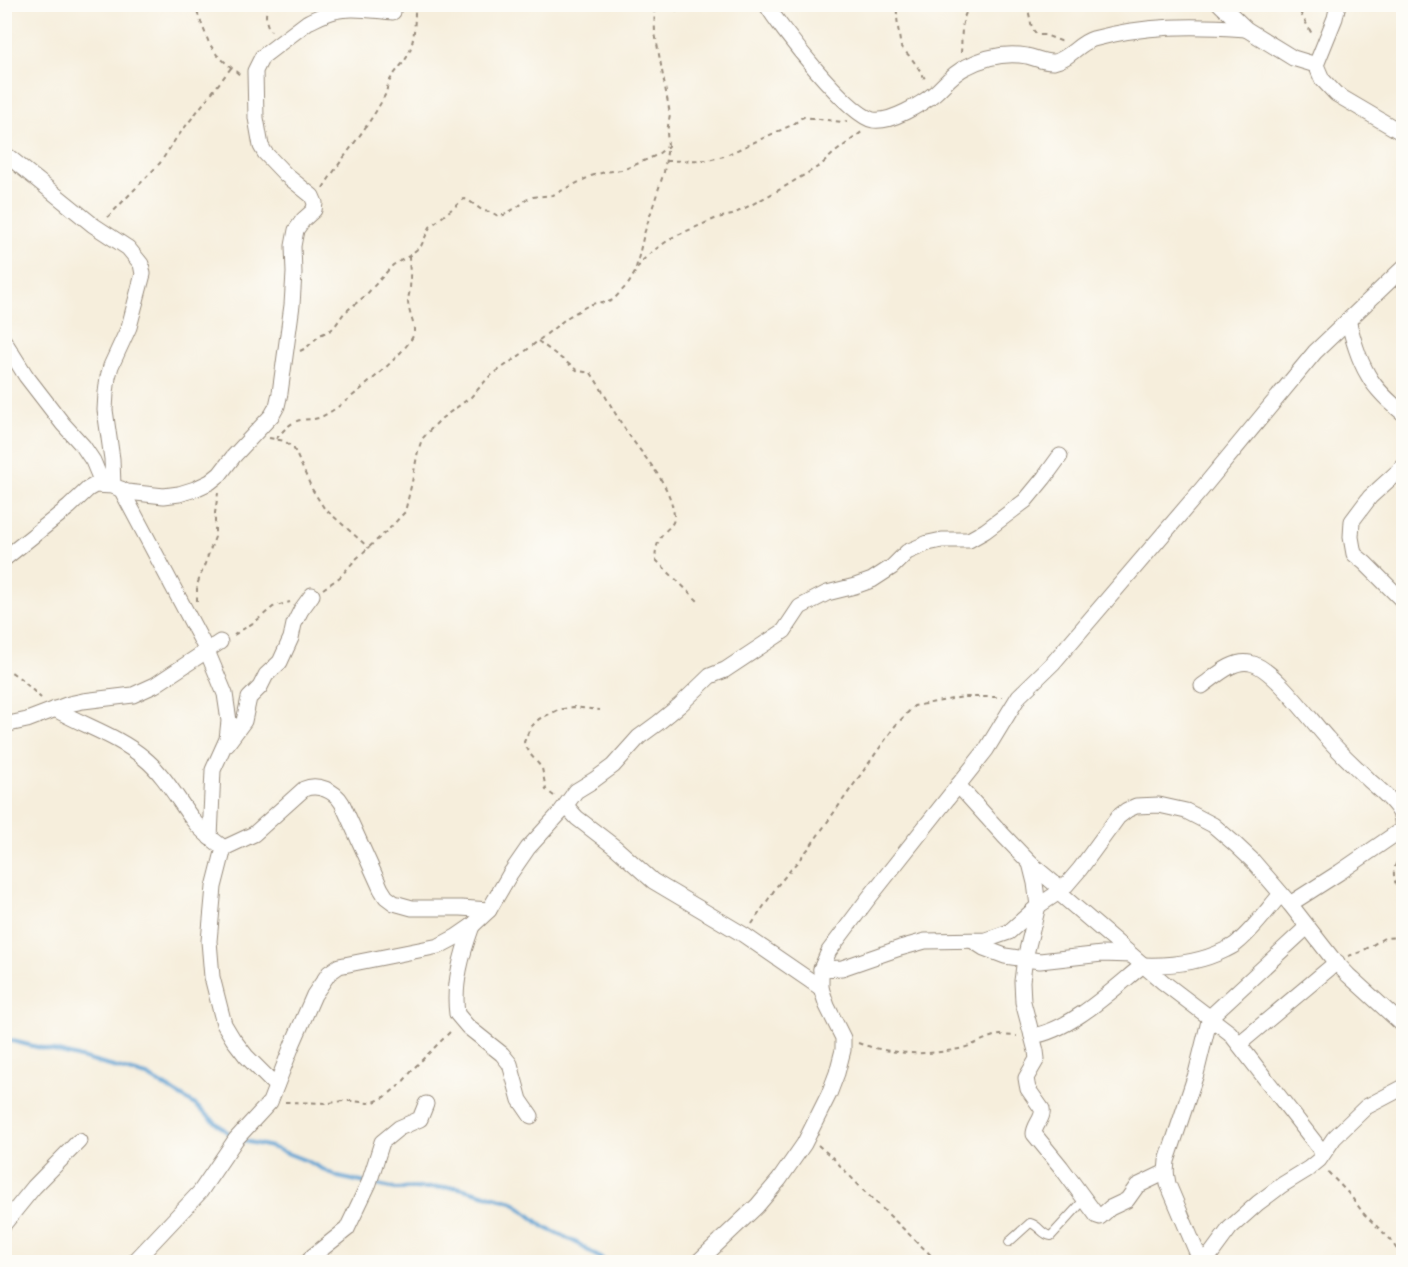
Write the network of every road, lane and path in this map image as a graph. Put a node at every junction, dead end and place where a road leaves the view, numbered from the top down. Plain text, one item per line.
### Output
1 (194, 4) edge
2 (268, 4) edge
3 (415, 4) edge
4 (654, 4) edge
5 (659, 4) edge
6 (697, 4) edge
7 (766, 4) edge
8 (978, 4) edge
9 (1027, 4) edge
10 (1220, 4) edge
11 (1298, 4) edge
12 (1338, 4) edge
13 (897, 10) dead end
14 (393, 12) dead end
15 (1246, 29) junction
16 (280, 43) junction
17 (1080, 46) junction
18 (1319, 58) junction
19 (231, 68) junction
20 (959, 71) junction
21 (255, 87) junction
22 (933, 95) junction
23 (864, 116) junction
24 (881, 119) junction
25 (1404, 134) edge
26 (668, 146) junction
27 (4, 153) edge
28 (666, 161) junction
29 (315, 203) junction
30 (98, 228) junction
31 (409, 256) junction
32 (1404, 267) edge
33 (635, 272) junction
34 (1348, 320) junction
35 (4, 341) edge
36 (538, 341) junction
37 (284, 364) junction
38 (1404, 414) edge
39 (255, 435) junction
40 (276, 439) junction
41 (1060, 456) dead end
42 (1404, 466) edge
43 (220, 474) junction
44 (112, 487) junction
45 (369, 548) junction
46 (4, 559) edge
47 (312, 595) junction
48 (1404, 602) edge
49 (197, 603) dead end
50 (700, 603) dead end
51 (220, 642) joint
52 (207, 651) junction
53 (4, 667) edge
54 (1202, 686) dead end
55 (1019, 696) junction
56 (55, 709) junction
57 (600, 710) dead end
58 (4, 725) edge
59 (221, 752) junction
60 (958, 785) junction
61 (566, 806) junction
62 (1403, 828) edge
63 (210, 838) junction
64 (224, 848) junction
65 (1030, 864) junction
66 (1060, 892) junction
67 (1286, 899) junction
68 (1404, 899) edge
69 (1038, 906) junction
70 (489, 910) junction
71 (472, 926) junction
72 (1307, 927) junction
73 (744, 935) junction
74 (1404, 937) edge
75 (971, 940) junction
76 (1025, 958) junction
77 (1137, 960) junction
78 (1337, 962) junction
79 (821, 969) junction
80 (821, 988) junction
81 (1210, 1017) junction
82 (462, 1021) junction
83 (1404, 1026) edge
84 (1032, 1036) junction
85 (843, 1038) junction
86 (1239, 1044) junction
87 (276, 1086) junction
88 (1404, 1087) edge
89 (270, 1102) junction
90 (426, 1104) dead end
91 (531, 1116) dead end
92 (808, 1136) junction
93 (79, 1141) dead end
94 (1321, 1156) junction
95 (1166, 1172) junction
96 (1085, 1199) junction
97 (4, 1224) edge
98 (1009, 1242) dead end
99 (1404, 1260) edge
100 (134, 1263) edge
101 (308, 1263) edge
102 (698, 1263) edge
103 (938, 1263) edge
104 (1203, 1263) edge

1 - 19 path
2 - 16 path
3 - 29 path
4 - 26 path
5 - 6 path
7 - 23 street
8 - 20 path
9 - 17 path
10 - 15 street
11 - 18 path
12 - 18 street
13 - 22 path
14 - 16 street
15 - 17 street
15 - 18 street
16 - 21 street
17 - 20 street
18 - 25 street
19 - 21 path
19 - 30 path
20 - 22 street
21 - 29 street
22 - 24 street
23 - 24 street
23 - 28 path
24 - 33 path
26 - 28 path
26 - 31 path
27 - 30 street
28 - 33 path
29 - 37 street
30 - 44 street
31 - 37 path
31 - 40 path
32 - 34 street
33 - 36 path
34 - 38 street
34 - 55 street
35 - 44 street
36 - 45 path
36 - 50 path
37 - 39 street
39 - 40 path
39 - 43 street
40 - 45 path
41 - 61 street
42 - 48 street
43 - 44 street
43 - 49 path
44 - 46 street
44 - 52 street
45 - 47 path
47 - 51 path
47 - 59 street
51 - 52 street
52 - 56 street
52 - 59 street
53 - 56 path
54 - 62 street
55 - 60 street
55 - 73 path
56 - 58 street
56 - 63 street
57 - 61 path
59 - 63 street
60 - 65 street
60 - 79 street
61 - 70 street
61 - 73 street
62 - 67 street
62 - 68 path
63 - 64 street
64 - 70 street
64 - 87 street
65 - 66 street
65 - 69 street
66 - 67 street
66 - 69 street
66 - 77 street
67 - 72 street
67 - 77 street
69 - 75 street
69 - 76 street
70 - 71 street
71 - 82 street
71 - 87 street
72 - 78 street
72 - 81 street
73 - 80 street
74 - 78 path
75 - 76 street
75 - 79 street
76 - 77 street
76 - 84 street
77 - 81 street
77 - 84 street
78 - 83 street
78 - 86 street
79 - 80 street
80 - 85 street
81 - 86 street
81 - 95 street
82 - 89 path
82 - 91 street
84 - 85 path
84 - 96 street
85 - 92 street
86 - 94 street
87 - 89 street
88 - 94 street
89 - 100 street
90 - 101 street
92 - 102 street
92 - 103 path
93 - 97 street
94 - 99 path
94 - 104 street
95 - 96 street
95 - 104 street
96 - 98 lane

